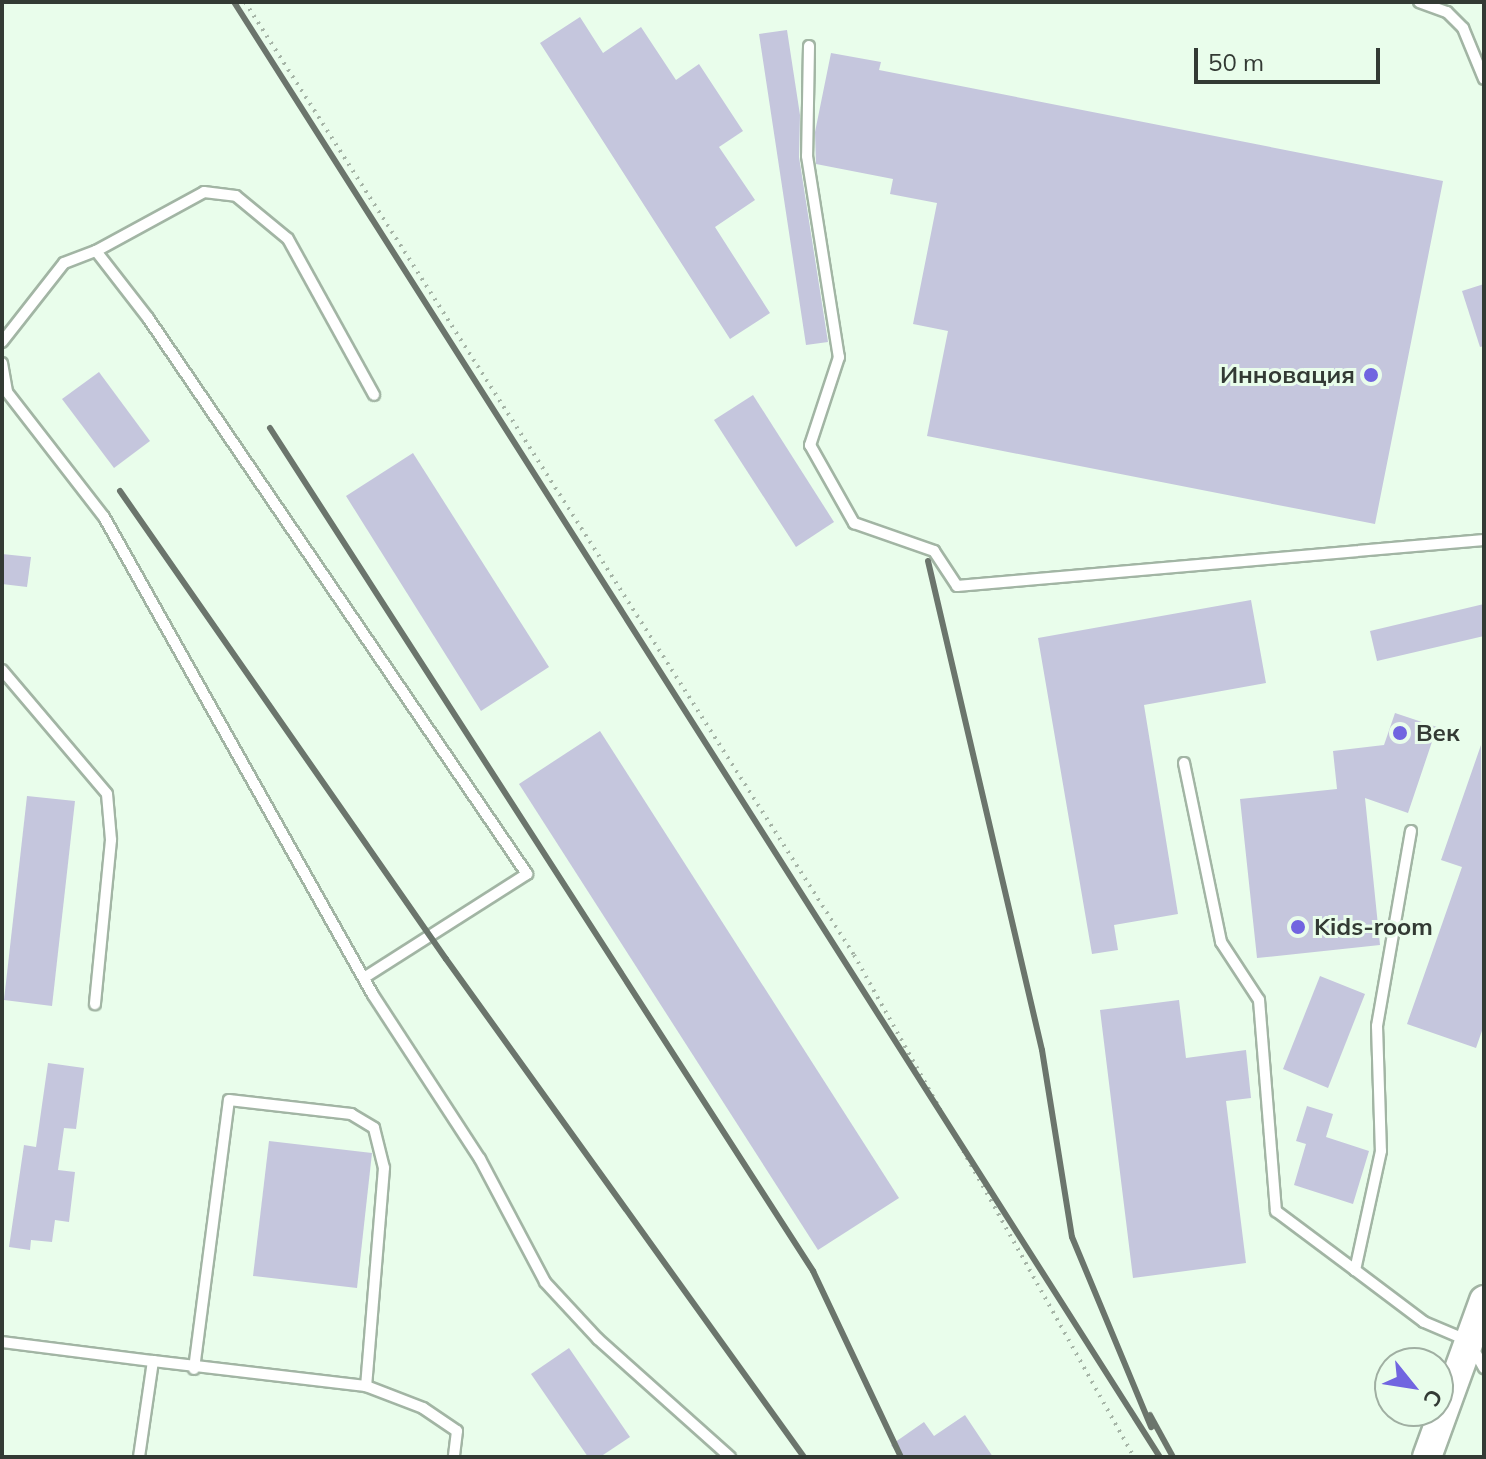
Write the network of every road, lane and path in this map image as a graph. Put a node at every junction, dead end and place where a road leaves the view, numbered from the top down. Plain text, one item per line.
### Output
1 (245, 2) edge
2 (1419, 2) edge
3 (809, 46) dead end
4 (1484, 79) edge
5 (96, 251) junction
6 (2, 342) edge
7 (2, 363) edge
8 (374, 395) dead end
9 (1484, 540) edge
10 (2, 670) edge
11 (1184, 763) dead end
12 (1411, 831) dead end
13 (364, 978) junction
14 (95, 1004) dead end
15 (1355, 1270) junction
16 (1484, 1300) edge
17 (1469, 1341) junction
18 (2, 1342) edge
19 (153, 1361) junction
20 (1484, 1368) edge
21 (194, 1369) junction
22 (366, 1386) junction
23 (139, 1457) edge
24 (454, 1457) edge
25 (730, 1457) edge
26 (1134, 1457) edge
27 (1427, 1457) edge

1 - 26 path
2 - 4 lane
3 - 9 lane
5 - 6 lane
5 - 8 lane
5 - 13 lane
7 - 13 lane
10 - 14 lane
11 - 15 lane
12 - 15 lane
13 - 25 lane
15 - 17 lane
16 - 17 main road
17 - 20 lane
17 - 27 main road
18 - 19 lane
19 - 21 lane
19 - 23 lane
21 - 22 lane
21 - 22 lane
22 - 24 lane

